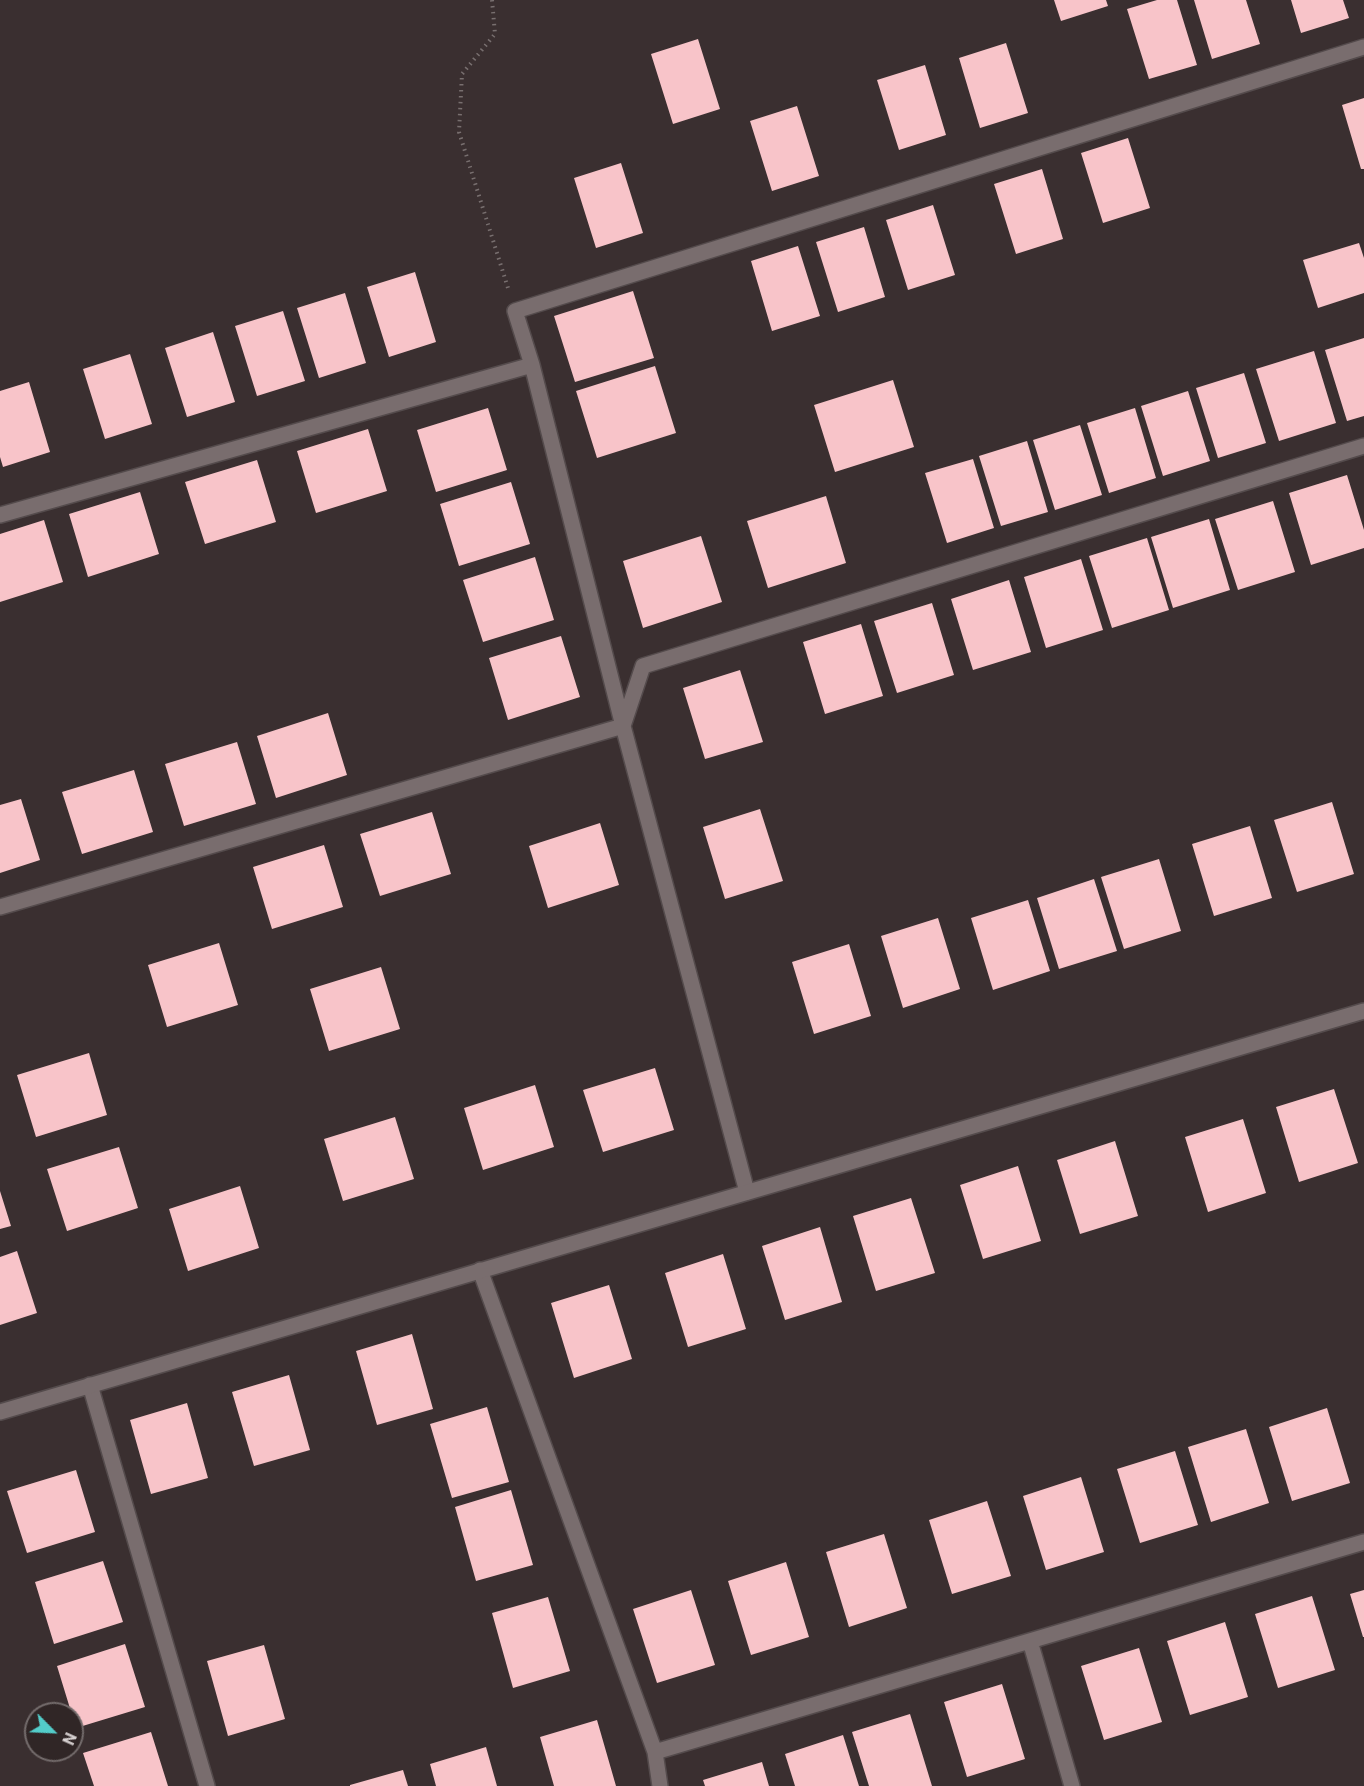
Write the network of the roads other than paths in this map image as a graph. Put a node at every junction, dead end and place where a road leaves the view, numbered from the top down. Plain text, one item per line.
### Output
1 (1364, 47) edge
2 (532, 364) junction
3 (1364, 446) edge
4 (0, 515) edge
5 (623, 726) junction
6 (0, 907) edge
7 (1364, 1011) edge
8 (747, 1192) junction
9 (480, 1270) junction
10 (90, 1385) junction
11 (0, 1412) edge
12 (1364, 1542) edge
13 (1030, 1641) junction
14 (655, 1752) junction
15 (207, 1786) edge
16 (660, 1786) edge
17 (1072, 1786) edge

1 - 2 street
2 - 4 street
2 - 5 street
3 - 5 street
5 - 6 street
5 - 8 street
7 - 8 street
8 - 9 street
9 - 10 street
9 - 14 street
10 - 11 street
10 - 15 street
12 - 13 street
13 - 14 street
13 - 17 street
14 - 16 street

